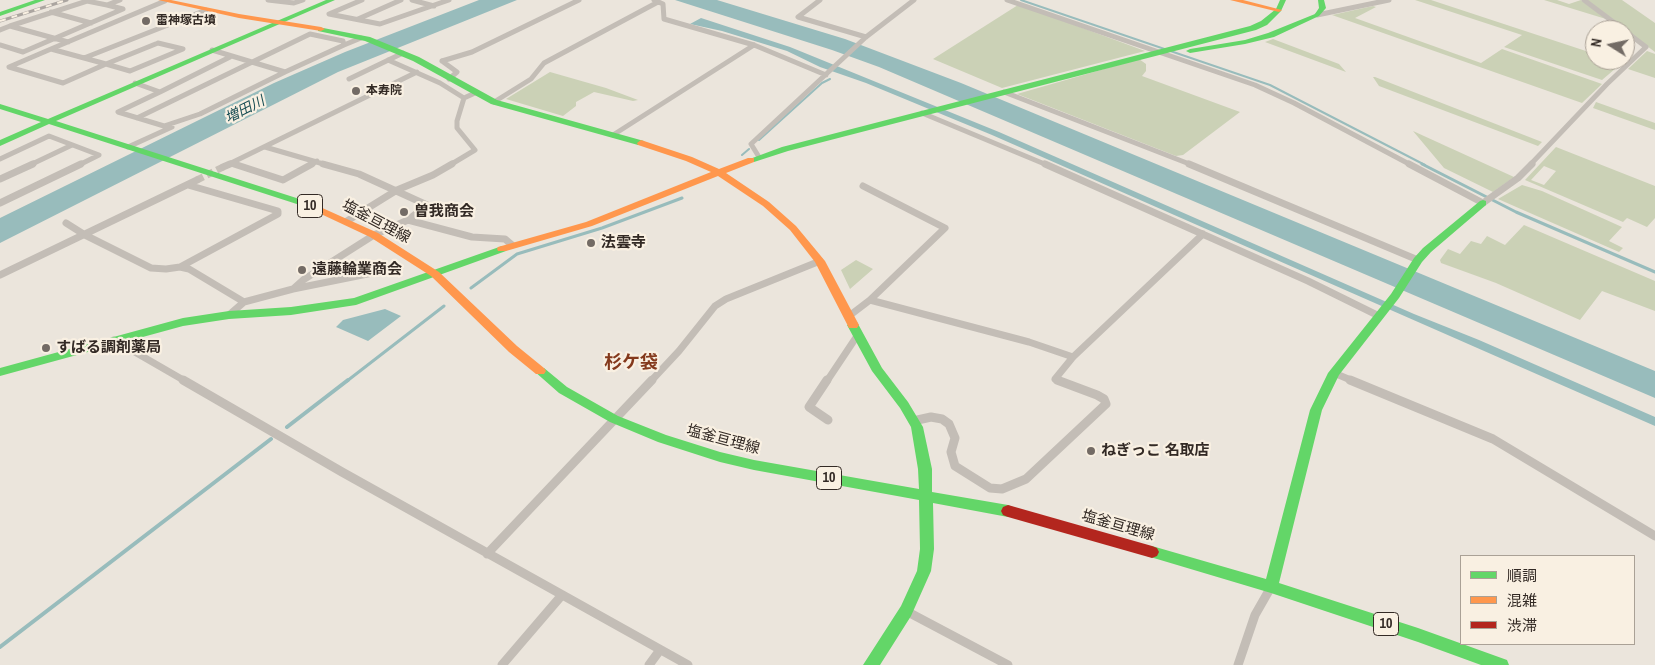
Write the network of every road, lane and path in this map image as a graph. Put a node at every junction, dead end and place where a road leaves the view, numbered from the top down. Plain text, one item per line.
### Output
1 (42, 0) edge
2 (120, 0) edge
3 (164, 0) edge
4 (268, 0) edge
5 (303, 0) edge
6 (332, 0) edge
7 (362, 0) edge
8 (401, 0) edge
9 (412, 0) edge
10 (450, 0) edge
11 (579, 0) edge
12 (820, 0) edge
13 (914, 0) edge
14 (1007, 0) edge
15 (1233, 0) edge
16 (1389, 0) edge
17 (1584, 0) edge
18 (656, 1) edge
19 (107, 5) junction
20 (1281, 5) edge
21 (434, 6) junction
22 (206, 10) junction
23 (1320, 11) edge
24 (51, 12) junction
25 (0, 15) edge
26 (358, 19) junction
27 (1611, 20) edge
28 (279, 22) junction
29 (91, 23) junction
30 (10, 26) junction
31 (0, 30) edge
32 (54, 38) junction
33 (364, 38) junction
34 (1635, 38) edge
35 (864, 39) junction
36 (68, 42) junction
37 (0, 45) edge
38 (344, 45) junction
39 (754, 45) junction
40 (51, 49) junction
41 (212, 50) junction
42 (1166, 50) junction
43 (401, 52) junction
44 (230, 57) junction
45 (1635, 57) edge
46 (84, 58) junction
47 (388, 60) junction
48 (249, 62) junction
49 (106, 64) junction
50 (1622, 70) edge
51 (286, 72) junction
52 (417, 72) junction
53 (826, 74) junction
54 (449, 78) junction
55 (349, 79) dead end
56 (135, 83) junction
57 (160, 92) junction
58 (999, 93) junction
59 (470, 96) junction
60 (494, 102) junction
61 (0, 106) edge
62 (924, 113) junction
63 (200, 114) junction
64 (137, 118) junction
65 (48, 122) junction
66 (613, 134) junction
67 (0, 143) edge
68 (72, 145) junction
69 (129, 147) junction
70 (265, 147) junction
71 (759, 157) junction
72 (0, 159) edge
73 (317, 161) junction
74 (232, 163) junction
75 (223, 167) tunnel mouth
76 (720, 173) junction
77 (0, 179) edge
78 (196, 180) tunnel mouth
79 (188, 185) junction
80 (863, 186) dead end
81 (397, 190) junction
82 (1485, 202) junction
83 (0, 203) edge
84 (408, 220) junction
85 (347, 221) junction
86 (66, 223) dead end
87 (1203, 234) junction
88 (85, 235) junction
89 (374, 236) junction
90 (512, 245) junction
91 (820, 261) junction
92 (1416, 263) junction
93 (180, 267) junction
94 (392, 269) dead end
95 (434, 274) junction
96 (0, 275) edge
97 (293, 289) junction
98 (870, 300) junction
99 (244, 302) junction
100 (230, 315) junction
101 (1380, 315) junction
102 (849, 316) junction
103 (858, 336) junction
104 (114, 340) junction
105 (1073, 357) junction
106 (0, 372) edge
107 (1334, 373) junction
108 (614, 419) junction
109 (828, 420) dead end
110 (913, 420) junction
111 (927, 495) junction
112 (1655, 536) edge
113 (487, 554) junction
114 (1271, 587) junction
115 (562, 595) junction
116 (906, 611) junction
117 (660, 650) junction
118 (502, 665) edge
119 (649, 665) edge
120 (688, 665) edge
121 (871, 665) edge
122 (1008, 665) edge
123 (1238, 665) edge
124 (1501, 665) edge

1 - 25 street
2 - 19 street
3 - 22 street
3 - 36 street
4 - 5 street
6 - 28 street
7 - 26 street
8 - 26 street
9 - 21 street
10 - 21 street
11 - 54 street
12 - 35 street
13 - 35 street
14 - 42 street
15 - 20 street
16 - 23 street
17 - 27 street
18 - 39 street
18 - 60 street
19 - 24 street
19 - 29 street
20 - 42 street
21 - 26 street
22 - 28 street
22 - 46 street
23 - 42 street
24 - 29 street
24 - 30 street
28 - 33 street
28 - 41 street
29 - 32 street
30 - 31 street
30 - 32 street
32 - 36 street
32 - 37 street
33 - 38 street
33 - 43 street
34 - 45 street
35 - 53 street
36 - 40 street
38 - 48 street
38 - 51 street
39 - 53 street
39 - 66 street
40 - 46 street
40 - 49 street
41 - 44 street
41 - 56 street
42 - 58 street
42 - 82 street
43 - 47 street
43 - 54 street
44 - 48 street
44 - 57 street
46 - 49 street
47 - 52 street
47 - 55 street
48 - 51 street
48 - 64 street
49 - 49 street
50 - 82 street
51 - 63 street
52 - 59 street
52 - 70 street
53 - 71 street
54 - 59 street
56 - 57 street
56 - 65 street
57 - 64 street
58 - 62 street
58 - 92 street
59 - 60 street
59 - 81 street
60 - 66 street
61 - 65 street, 塩釜亘理線 / 10
62 - 71 street
62 - 87 street
63 - 64 street
63 - 69 street
65 - 67 street
65 - 69 street, 塩釜亘理線 / 10
66 - 76 street
68 - 72 street
68 - 77 street
68 - 83 street
69 - 85 street, 塩釜亘理線 / 10
70 - 73 street
70 - 74 street
71 - 76 street
73 - 74 street
73 - 81 street
74 - 75 street
76 - 90 street
76 - 91 street
78 - 79 street
79 - 88 street
79 - 93 street
80 - 98 street
81 - 84 street
81 - 85 street
82 - 92 street
84 - 89 street
84 - 90 street
85 - 89 street, 塩釜亘理線 / 10
86 - 88 street
87 - 101 street
87 - 105 street
88 - 93 street
88 - 96 street
89 - 95 street, 塩釜亘理線 / 10
89 - 97 street
90 - 95 street
91 - 102 street
91 - 108 street
92 - 101 street
93 - 99 street
94 - 97 street
95 - 100 street
95 - 108 street, 塩釜亘理線 / 10
97 - 99 street
98 - 102 street
98 - 105 street
99 - 100 street
100 - 104 street
101 - 107 street
102 - 103 street
103 - 109 street
103 - 110 street
104 - 106 street
104 - 113 street
105 - 110 street
107 - 112 street
107 - 114 street
108 - 111 street, 塩釜亘理線 / 10
108 - 113 street
110 - 111 street
111 - 114 street, 塩釜亘理線 / 10
111 - 116 street
113 - 115 street
114 - 123 street
114 - 124 street, 塩釜亘理線 / 10
115 - 117 street
115 - 118 street
116 - 121 street
116 - 122 street
117 - 119 street
117 - 120 street

